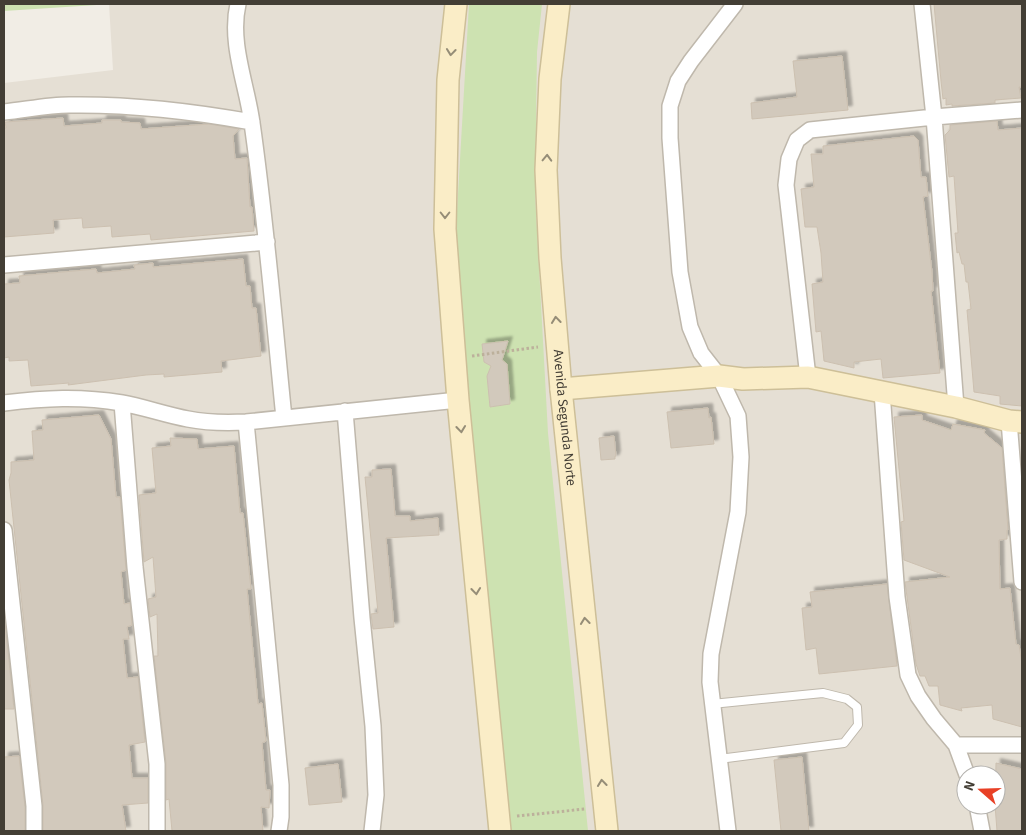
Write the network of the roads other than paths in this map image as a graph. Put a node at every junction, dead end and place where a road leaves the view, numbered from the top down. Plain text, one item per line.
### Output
1 (238, 4) edge
2 (456, 4) edge
3 (559, 4) edge
4 (735, 4) edge
5 (922, 4) edge
6 (1022, 110) edge
7 (4, 112) edge
8 (934, 117) junction
9 (252, 122) junction
10 (267, 242) junction
11 (4, 265) edge
12 (719, 376) junction
13 (808, 377) junction
14 (561, 389) junction
15 (882, 392) junction
16 (458, 400) junction
17 (4, 403) edge
18 (122, 403) junction
19 (956, 407) junction
20 (345, 411) junction
21 (284, 418) junction
22 (1016, 421) edge
23 (246, 422) junction
24 (4, 530) edge
25 (1022, 582) edge
26 (712, 704) junction
27 (956, 745) junction
28 (1022, 745) edge
29 (719, 759) junction
30 (963, 765) edge
31 (979, 815) edge
32 (499, 825) edge
33 (34, 831) edge
34 (157, 831) edge
35 (279, 831) edge
36 (372, 831) edge
37 (607, 831) edge
38 (728, 831) edge
39 (982, 831) edge

1 - 9 street
2 -> 16 main road
14 -> 3 main road, Avenida Segunda Norte
4 - 12 street
5 - 8 street
6 - 8 street
7 - 9 street
8 - 13 street
8 - 19 street
9 - 10 street
10 - 11 street
10 - 21 street
12 - 13 main road
12 - 14 main road
12 - 26 street
13 - 15 main road
37 -> 14 main road, Avenida Segunda Norte
15 - 19 main road
15 - 27 street
16 - 20 street
16 -> 32 main road
17 - 18 street
18 - 23 street
18 - 34 street
19 - 22 main road
20 - 21 street
20 - 36 street
21 - 23 street
22 - 25 street
23 - 35 street
24 - 33 street
26 - 29 street
26 - 29 lane
27 - 28 street
27 - 30 street
29 - 38 street
31 - 39 street

